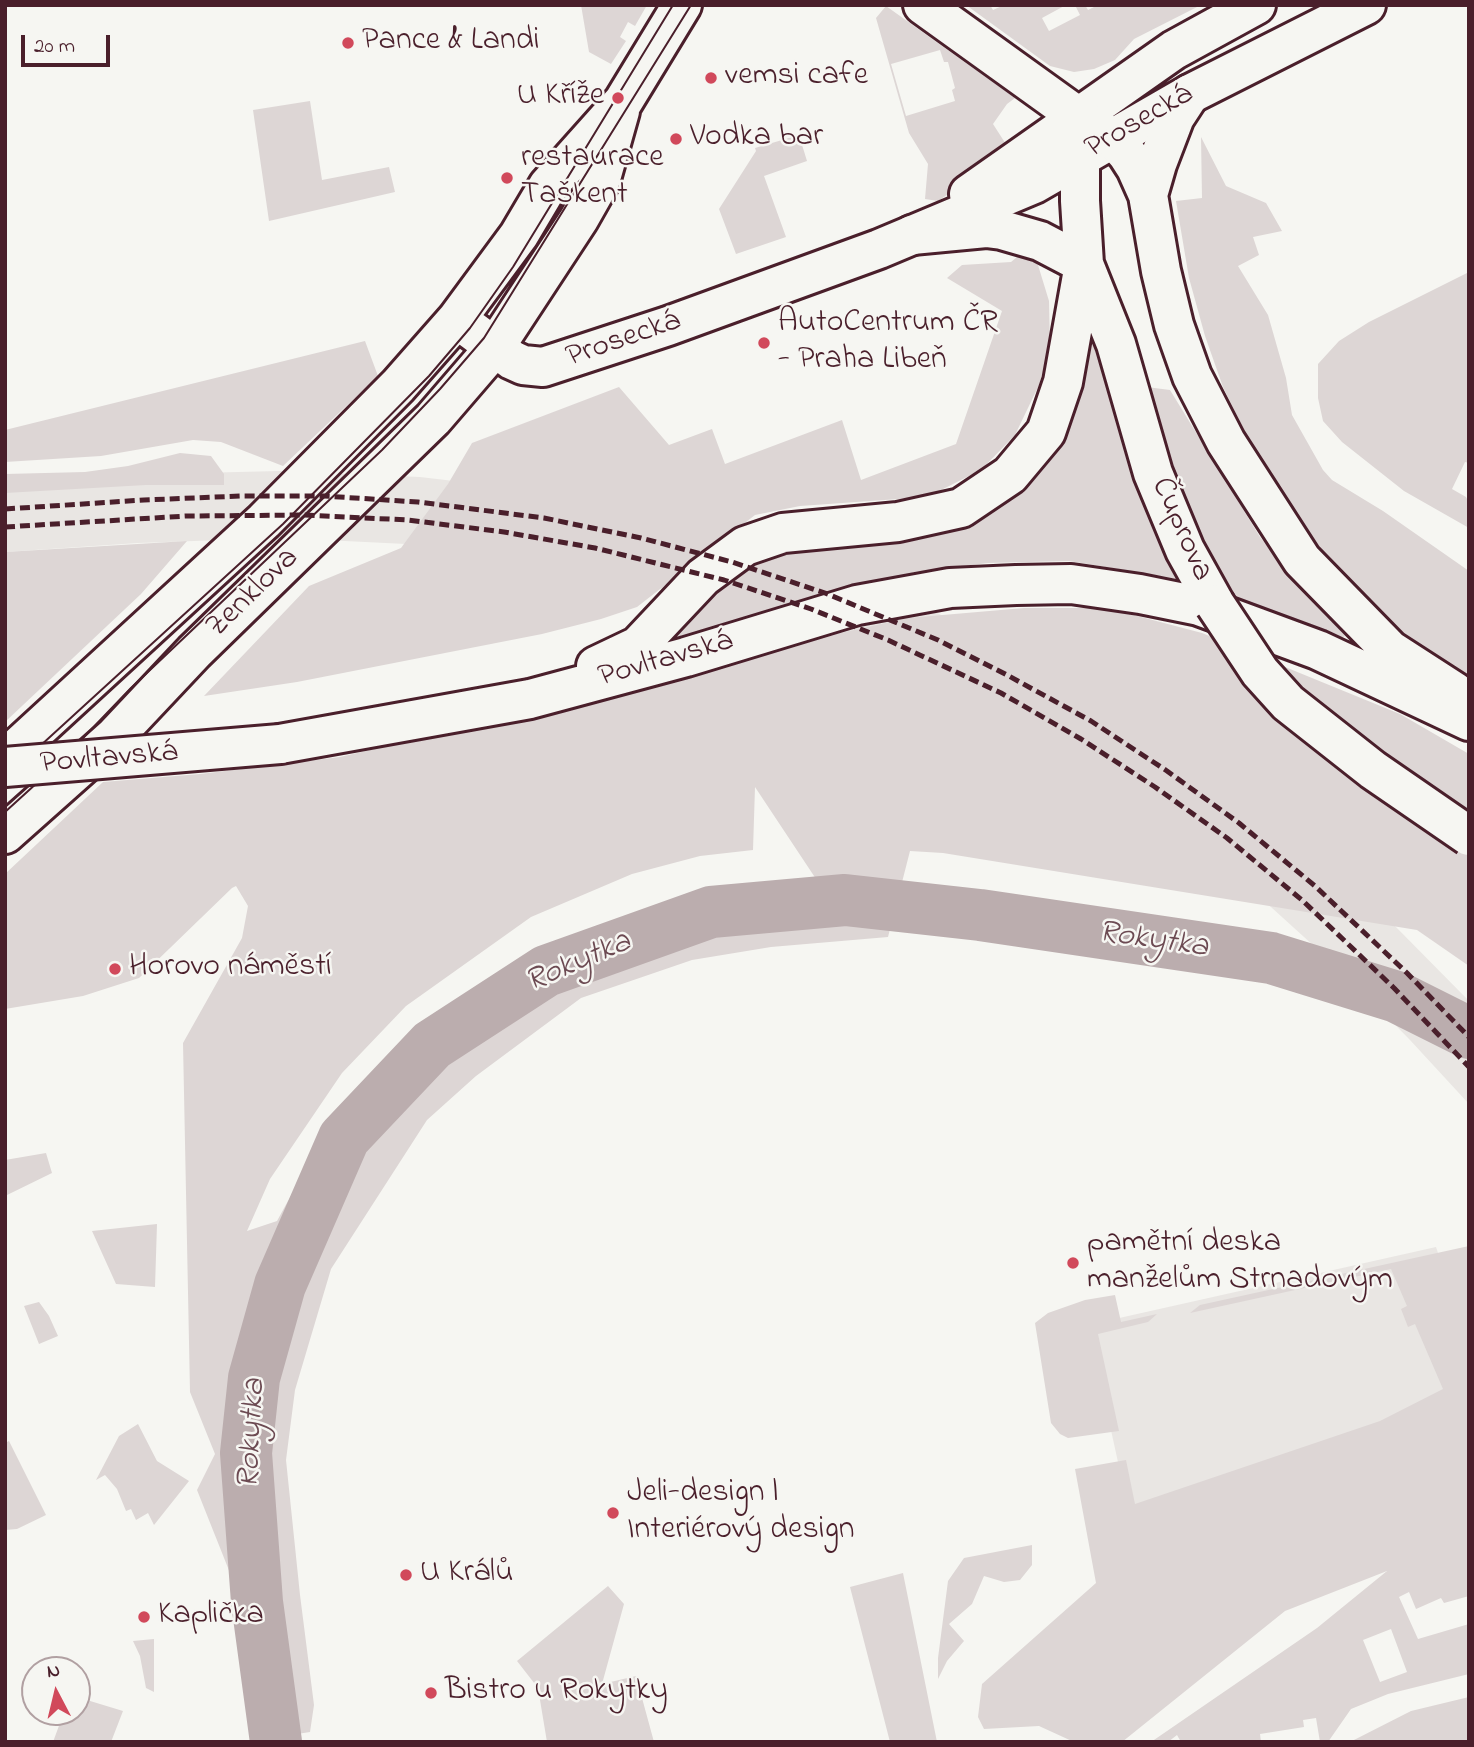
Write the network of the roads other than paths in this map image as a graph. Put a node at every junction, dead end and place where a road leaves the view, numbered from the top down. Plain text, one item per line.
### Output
1 (682, 5) edge
2 (923, 5) edge
3 (1256, 5) edge
4 (1366, 5) edge
5 (1190, 94) junction
6 (623, 102) junction
7 (1080, 118) junction
8 (1097, 148) junction
9 (1148, 195) junction
10 (912, 235) junction
11 (1084, 264) junction
12 (457, 319) junction
13 (495, 347) junction
14 (1318, 650) junction
15 (530, 699) junction
16 (1469, 701) edge
17 (1469, 721) edge
18 (1469, 740) edge
19 (5, 759) edge
20 (5, 767) edge
21 (5, 834) edge
22 (1469, 836) edge

1 - 6 main road, Zenklova
2 - 7 main road
3 - 7 main road, Prosecká
4 - 5 main road, Prosecká
5 - 8 main road, Prosecká
5 - 9 main road
6 - 12 main road, Zenklova
6 - 13 main road, Zenklova
7 - 8 main road
7 - 10 main road, Prosecká
8 - 9 main road
8 - 10 main road, Prosecká
8 - 11 main road, Čuprova
9 - 16 main road
10 - 11 main road
10 - 13 main road, Prosecká
11 - 15 main road
11 - 22 main road, Čuprova, bridge
12 - 13 main road
12 - 19 main road, Zenklova
13 - 21 main road, Zenklova
14 - 15 main road, Povltavská
14 - 17 main road
14 - 18 main road
15 - 20 main road, Povltavská, bridge

